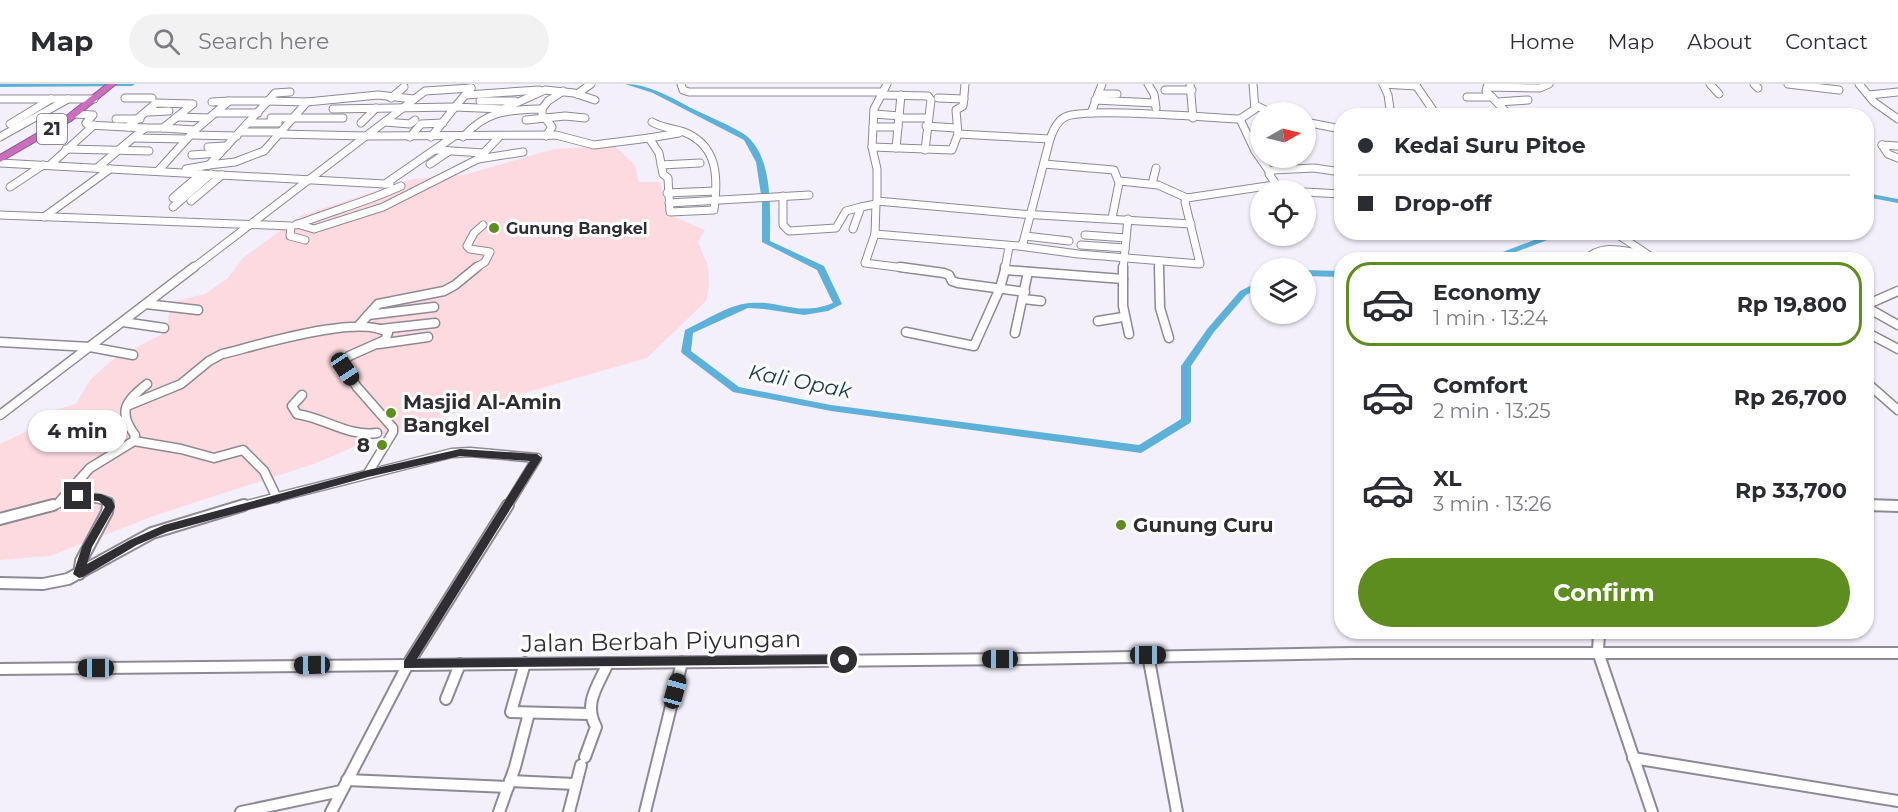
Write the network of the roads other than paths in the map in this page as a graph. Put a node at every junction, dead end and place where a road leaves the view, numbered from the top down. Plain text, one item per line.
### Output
1 (112, 84) edge
2 (591, 84) edge
3 (681, 84) edge
4 (887, 84) edge
5 (965, 84) edge
6 (1102, 84) edge
7 (1148, 84) edge
8 (1252, 84) edge
9 (1383, 84) edge
10 (1477, 84) edge
11 (1549, 84) edge
12 (1710, 84) edge
13 (1788, 84) edge
14 (1859, 84) edge
15 (1416, 85) edge
16 (1806, 85) edge
17 (1490, 86) junction
18 (1825, 86) edge
19 (404, 87) dead end
20 (1191, 87) edge
21 (1840, 87) edge
22 (542, 90) junction
23 (1166, 90) dead end
24 (563, 91) junction
25 (158, 92) dead end
26 (290, 92) dead end
27 (1898, 92) edge
28 (882, 93) junction
29 (577, 94) junction
30 (1117, 94) dead end
31 (1719, 94) dead end
32 (466, 95) junction
33 (901, 95) junction
34 (1869, 95) junction
35 (97, 97) junction
36 (219, 97) dead end
37 (1096, 97) junction
38 (1467, 97) dead end
39 (125, 98) dead end
40 (357, 98) junction
41 (392, 98) junction
42 (938, 98) dead end
43 (0, 99) edge
44 (52, 99) junction
45 (68, 99) junction
46 (327, 99) junction
47 (413, 99) junction
48 (964, 99) junction
49 (595, 100) dead end
50 (1495, 100) junction
51 (1528, 100) dead end
52 (154, 101) junction
53 (229, 101) junction
54 (268, 101) junction
55 (480, 101) dead end
56 (520, 101) junction
57 (307, 102) junction
58 (1255, 102) edge
59 (1155, 103) junction
60 (206, 105) junction
61 (192, 106) junction
62 (55, 107) junction
63 (455, 107) junction
64 (376, 108) junction
65 (403, 108) junction
66 (1390, 108) edge
67 (1432, 108) edge
68 (1502, 108) edge
69 (333, 109) dead end
70 (349, 109) junction
71 (504, 109) junction
72 (542, 109) junction
73 (78, 111) junction
74 (169, 111) dead end
75 (148, 112) junction
76 (1250, 112) edge
77 (216, 113) junction
78 (1091, 113) junction
79 (258, 114) junction
80 (874, 114) junction
81 (944, 116) dead end
82 (956, 116) junction
83 (1158, 116) junction
84 (177, 117) junction
85 (312, 117) junction
86 (544, 117) junction
87 (899, 117) junction
88 (209, 118) junction
89 (271, 118) dead end
90 (343, 118) junction
91 (585, 118) dead end
92 (927, 118) junction
93 (1193, 118) junction
94 (140, 119) junction
95 (1240, 119) junction
96 (1898, 119) edge
97 (289, 120) junction
98 (416, 120) dead end
99 (526, 120) dead end
100 (385, 122) junction
101 (652, 122) dead end
102 (248, 123) junction
103 (361, 123) dead end
104 (442, 123) junction
105 (1316, 124) edge
106 (93, 125) junction
107 (18, 126) junction
108 (108, 126) junction
109 (926, 126) junction
110 (128, 127) junction
111 (873, 127) junction
112 (898, 127) junction
113 (145, 128) junction
114 (163, 128) junction
115 (1334, 128) edge
116 (957, 131) junction
117 (684, 132) junction
118 (280, 133) junction
119 (239, 134) junction
120 (191, 135) junction
121 (219, 135) junction
122 (324, 135) junction
123 (366, 136) junction
124 (546, 136) junction
125 (0, 137) edge
126 (410, 137) junction
127 (430, 137) junction
128 (453, 137) junction
129 (463, 137) junction
130 (484, 137) junction
131 (499, 137) junction
132 (1879, 137) dead end
133 (133, 138) junction
134 (649, 138) junction
135 (1050, 139) junction
136 (1886, 145) junction
137 (227, 146) junction
138 (1898, 146) edge
139 (872, 147) junction
140 (896, 148) junction
141 (66, 149) junction
142 (436, 150) junction
143 (925, 150) junction
144 (118, 151) junction
145 (149, 151) dead end
146 (449, 151) junction
147 (523, 152) dead end
148 (220, 153) junction
149 (469, 153) junction
150 (192, 155) dead end
151 (35, 156) dead end
152 (481, 156) junction
153 (1898, 158) edge
154 (0, 161) edge
155 (700, 163) dead end
156 (24, 164) junction
157 (430, 164) dead end
158 (1044, 164) junction
159 (46, 165) junction
160 (209, 165) junction
161 (661, 165) junction
162 (96, 168) junction
163 (1156, 168) dead end
164 (110, 169) junction
165 (159, 171) junction
166 (1269, 171) junction
167 (1334, 171) edge
168 (168, 172) junction
169 (201, 174) junction
170 (211, 174) junction
171 (222, 175) junction
172 (309, 179) junction
173 (1274, 180) edge
174 (1120, 181) junction
175 (385, 184) junction
176 (1152, 184) junction
177 (401, 186) junction
178 (10, 187) dead end
179 (1250, 188) edge
180 (715, 191) junction
181 (1316, 193) edge
182 (667, 194) junction
183 (1334, 194) edge
184 (404, 195) junction
185 (809, 195) dead end
186 (783, 196) junction
187 (173, 198) dead end
188 (1187, 198) junction
189 (191, 201) dead end
190 (714, 201) junction
191 (877, 202) junction
192 (173, 207) dead end
193 (861, 207) junction
194 (0, 215) edge
195 (1031, 215) junction
196 (44, 217) junction
197 (1080, 217) junction
198 (1112, 218) junction
199 (1128, 219) junction
200 (1191, 224) junction
201 (249, 225) junction
202 (294, 225) junction
203 (483, 225) dead end
204 (853, 229) dead end
205 (874, 234) junction
206 (1085, 235) dead end
207 (1025, 236) junction
208 (1126, 238) junction
209 (305, 240) dead end
210 (1626, 240) edge
211 (1069, 241) dead end
212 (1081, 245) junction
213 (1019, 246) junction
214 (1009, 247) junction
215 (1125, 248) junction
216 (1590, 252) edge
217 (1631, 252) edge
218 (1643, 252) edge
219 (1081, 254) junction
220 (1124, 258) junction
221 (1159, 261) junction
222 (1005, 270) junction
223 (1028, 272) junction
224 (1123, 279) junction
225 (1000, 288) junction
226 (1898, 291) edge
227 (1024, 296) junction
228 (1041, 301) dead end
229 (1874, 302) edge
230 (146, 304) junction
231 (434, 307) dead end
232 (198, 310) dead end
233 (400, 310) junction
234 (1874, 311) edge
235 (368, 315) junction
236 (1123, 317) junction
237 (1098, 321) dead end
238 (123, 322) junction
239 (435, 322) dead end
240 (360, 324) junction
241 (1898, 325) edge
242 (397, 327) junction
243 (164, 328) dead end
244 (381, 328) junction
245 (906, 332) dead end
246 (1015, 333) dead end
247 (1129, 334) dead end
248 (1874, 336) edge
249 (428, 337) dead end
250 (1169, 338) dead end
251 (0, 342) edge
252 (379, 344) junction
253 (90, 347) junction
254 (1897, 348) edge
255 (133, 355) dead end
256 (147, 384) dead end
257 (1874, 389) edge
258 (302, 395) dead end
259 (127, 406) junction
260 (1898, 410) edge
261 (0, 415) edge
262 (377, 433) dead end
263 (134, 441) junction
264 (368, 473) junction
265 (271, 474) dead end
266 (280, 497) junction
267 (60, 501) junction
268 (1874, 505) edge
269 (1898, 506) edge
270 (0, 519) edge
271 (79, 574) junction
272 (0, 583) edge
273 (1599, 639) edge
274 (1598, 652) junction
275 (1898, 653) edge
276 (1148, 655) junction
277 (682, 662) junction
278 (525, 663) junction
279 (608, 663) junction
280 (408, 664) junction
281 (460, 664) junction
282 (0, 669) edge
283 (446, 699) dead end
284 (529, 713) junction
285 (589, 714) junction
286 (1633, 758) junction
287 (509, 784) junction
288 (575, 784) junction
289 (344, 786) junction
290 (1898, 801) edge
291 (246, 811) edge
292 (331, 812) edge
293 (499, 812) edge
294 (569, 812) edge
295 (645, 812) edge
296 (1177, 812) edge
297 (1652, 812) edge

1 - 35 highway, 21
2 - 29 street
3 - 28 street
4 - 28 street
5 - 48 street
6 - 37 street
7 - 59 street
8 - 58 street
9 - 15 street
9 - 66 street
10 - 17 street
11 - 17 street
12 - 31 street
13 - 16 street
14 - 34 street
15 - 67 street
16 - 18 street
17 - 50 street
18 - 21 street
19 - 41 street
20 - 23 street
20 - 93 street
22 - 24 street
22 - 32 street
22 - 56 street
24 - 29 street
24 - 72 street
25 - 52 street
26 - 54 street
27 - 34 street
28 - 33 street
28 - 80 street
29 - 49 street
30 - 37 street
32 - 47 street
32 - 63 street
33 - 87 street
33 - 92 street
34 - 96 street
35 - 45 street
35 - 73 highway, 21
36 - 60 street
37 - 59 street
37 - 78 street
38 - 50 street
39 - 52 street
40 - 41 street
40 - 46 street
40 - 70 street
41 - 47 street
42 - 48 street
43 - 44 street
44 - 45 street
44 - 107 street
45 - 62 street
46 - 57 street
46 - 85 street
47 - 65 street
48 - 82 street
50 - 51 street
50 - 68 street
52 - 61 street
52 - 75 street
53 - 54 street
53 - 60 street
53 - 77 street
54 - 57 street
54 - 79 street
55 - 56 street
56 - 71 street
57 - 97 street
59 - 83 street
60 - 61 street
61 - 84 street
62 - 73 street
62 - 107 street
63 - 65 street
63 - 71 street
63 - 104 street
64 - 65 street
64 - 70 street
64 - 103 street
65 - 100 street
69 - 70 street
70 - 90 street
71 - 72 street
71 - 129 street
72 - 86 street
73 - 106 street
73 - 154 highway, 21
74 - 75 street
75 - 94 street
76 - 95 street
77 - 79 street
77 - 88 street
78 - 83 street
78 - 135 street
79 - 102 street
80 - 87 street
80 - 111 street
81 - 82 street
82 - 116 street
83 - 93 street
84 - 88 street
84 - 114 street
85 - 90 street
85 - 97 street
86 - 91 street
86 - 99 street
86 - 124 street
87 - 92 street
87 - 112 street
88 - 120 street
89 - 97 street
90 - 122 street
92 - 109 street
93 - 95 street
94 - 108 street
94 - 110 street
95 - 166 street
97 - 102 street
97 - 118 street
98 - 100 street
100 - 123 street
101 - 117 street
102 - 119 street
104 - 126 street
104 - 127 street
105 - 115 street
106 - 108 street
106 - 141 street
107 - 125 street
108 - 110 street
109 - 116 street
109 - 143 street
110 - 113 street
111 - 112 street
111 - 139 street
112 - 140 street
113 - 114 street
113 - 133 street
114 - 120 street
116 - 135 street
116 - 143 street
117 - 134 street
117 - 180 street
118 - 119 street
118 - 122 street
118 - 160 street
119 - 121 street
119 - 137 street
120 - 121 street
120 - 133 street
120 - 165 street
121 - 137 street
122 - 123 street
123 - 126 street
123 - 172 street
124 - 131 street
124 - 134 street
126 - 127 street
127 - 128 street
128 - 129 street
128 - 142 street
129 - 130 street
130 - 131 street
130 - 149 street
131 - 152 street
132 - 136 street
133 - 144 street
134 - 161 street
135 - 158 street
136 - 138 street
136 - 153 street
137 - 148 street
139 - 140 street
139 - 191 street
140 - 143 street
141 - 144 street
141 - 159 street
142 - 146 street
142 - 175 street
144 - 145 street
144 - 162 street
146 - 149 street
146 - 157 street
147 - 152 street
148 - 150 street
148 - 160 street
149 - 152 street
151 - 156 street
152 - 184 street
154 - 156 street
155 - 161 street
156 - 159 street
158 - 174 street
158 - 195 street
159 - 162 street
159 - 178 street
160 - 168 street
161 - 182 street
162 - 164 street
163 - 176 street
164 - 165 street
164 - 196 street
165 - 168 street
166 - 167 street
166 - 173 street
168 - 169 street
169 - 170 street
169 - 187 street
170 - 171 street
170 - 192 street
171 - 172 street
171 - 189 street
172 - 175 street
172 - 201 street
174 - 176 street
174 - 198 street
175 - 177 street
176 - 188 street
177 - 184 street
177 - 202 street
179 - 188 street
180 - 182 street
180 - 190 street
181 - 183 street
182 - 190 street
184 - 202 street
185 - 186 street
186 - 190 street
186 - 193 street
188 - 200 street
191 - 193 street
191 - 195 street
191 - 205 street
193 - 204 street
194 - 196 street
195 - 197 street
195 - 207 street
196 - 201 street
197 - 198 street
197 - 212 street
198 - 199 street
199 - 200 street
199 - 208 street
200 - 221 street
201 - 202 street
201 - 230 street
202 - 209 street
203 - 235 street
205 - 214 street
205 - 225 street
206 - 208 street
207 - 211 street
207 - 213 street
208 - 215 street
210 - 218 street
212 - 215 street
212 - 219 street
213 - 214 street
213 - 219 street
214 - 222 street
215 - 220 street
216 - 217 street
219 - 220 street
220 - 221 street
220 - 224 street
221 - 250 street
222 - 223 street
222 - 225 street
223 - 224 street
223 - 227 street
224 - 236 street
225 - 227 street
225 - 245 street
226 - 229 street
227 - 228 street
227 - 246 street
230 - 232 street
230 - 238 street
231 - 233 street
233 - 235 street
233 - 242 street
234 - 241 street
235 - 240 street
236 - 237 street
236 - 247 street
238 - 243 street
238 - 253 street
239 - 242 street
240 - 244 street
240 - 259 street
242 - 244 street
244 - 252 street
248 - 254 street
249 - 252 street
251 - 253 street
252 - 264 street
253 - 255 street
253 - 261 street
256 - 259 street
257 - 260 street
258 - 262 street
259 - 263 street
263 - 266 street
263 - 267 street
264 - 266 street
264 - 280 street
265 - 266 street
266 - 271 street
267 - 270 street
267 - 271 street
268 - 269 street
271 - 272 street
273 - 274 street
274 - 275 street, Jalan Berbah Piyungan
274 - 276 street, Jalan Berbah Piyungan
274 - 286 street
276 - 277 street, Jalan Berbah Piyungan
276 - 296 street
277 - 279 street, Jalan Berbah Piyungan
277 - 295 street
278 - 279 street, Jalan Berbah Piyungan
278 - 281 street, Jalan Berbah Piyungan
278 - 284 street
279 - 285 street
280 - 281 street, Jalan Berbah Piyungan
280 - 282 street, Jalan Berbah Piyungan
280 - 289 street
281 - 283 street
284 - 285 street
284 - 287 street
285 - 288 street
286 - 290 street
286 - 297 street
287 - 288 street
287 - 289 street
287 - 293 street
288 - 294 street
289 - 291 street
289 - 292 street

